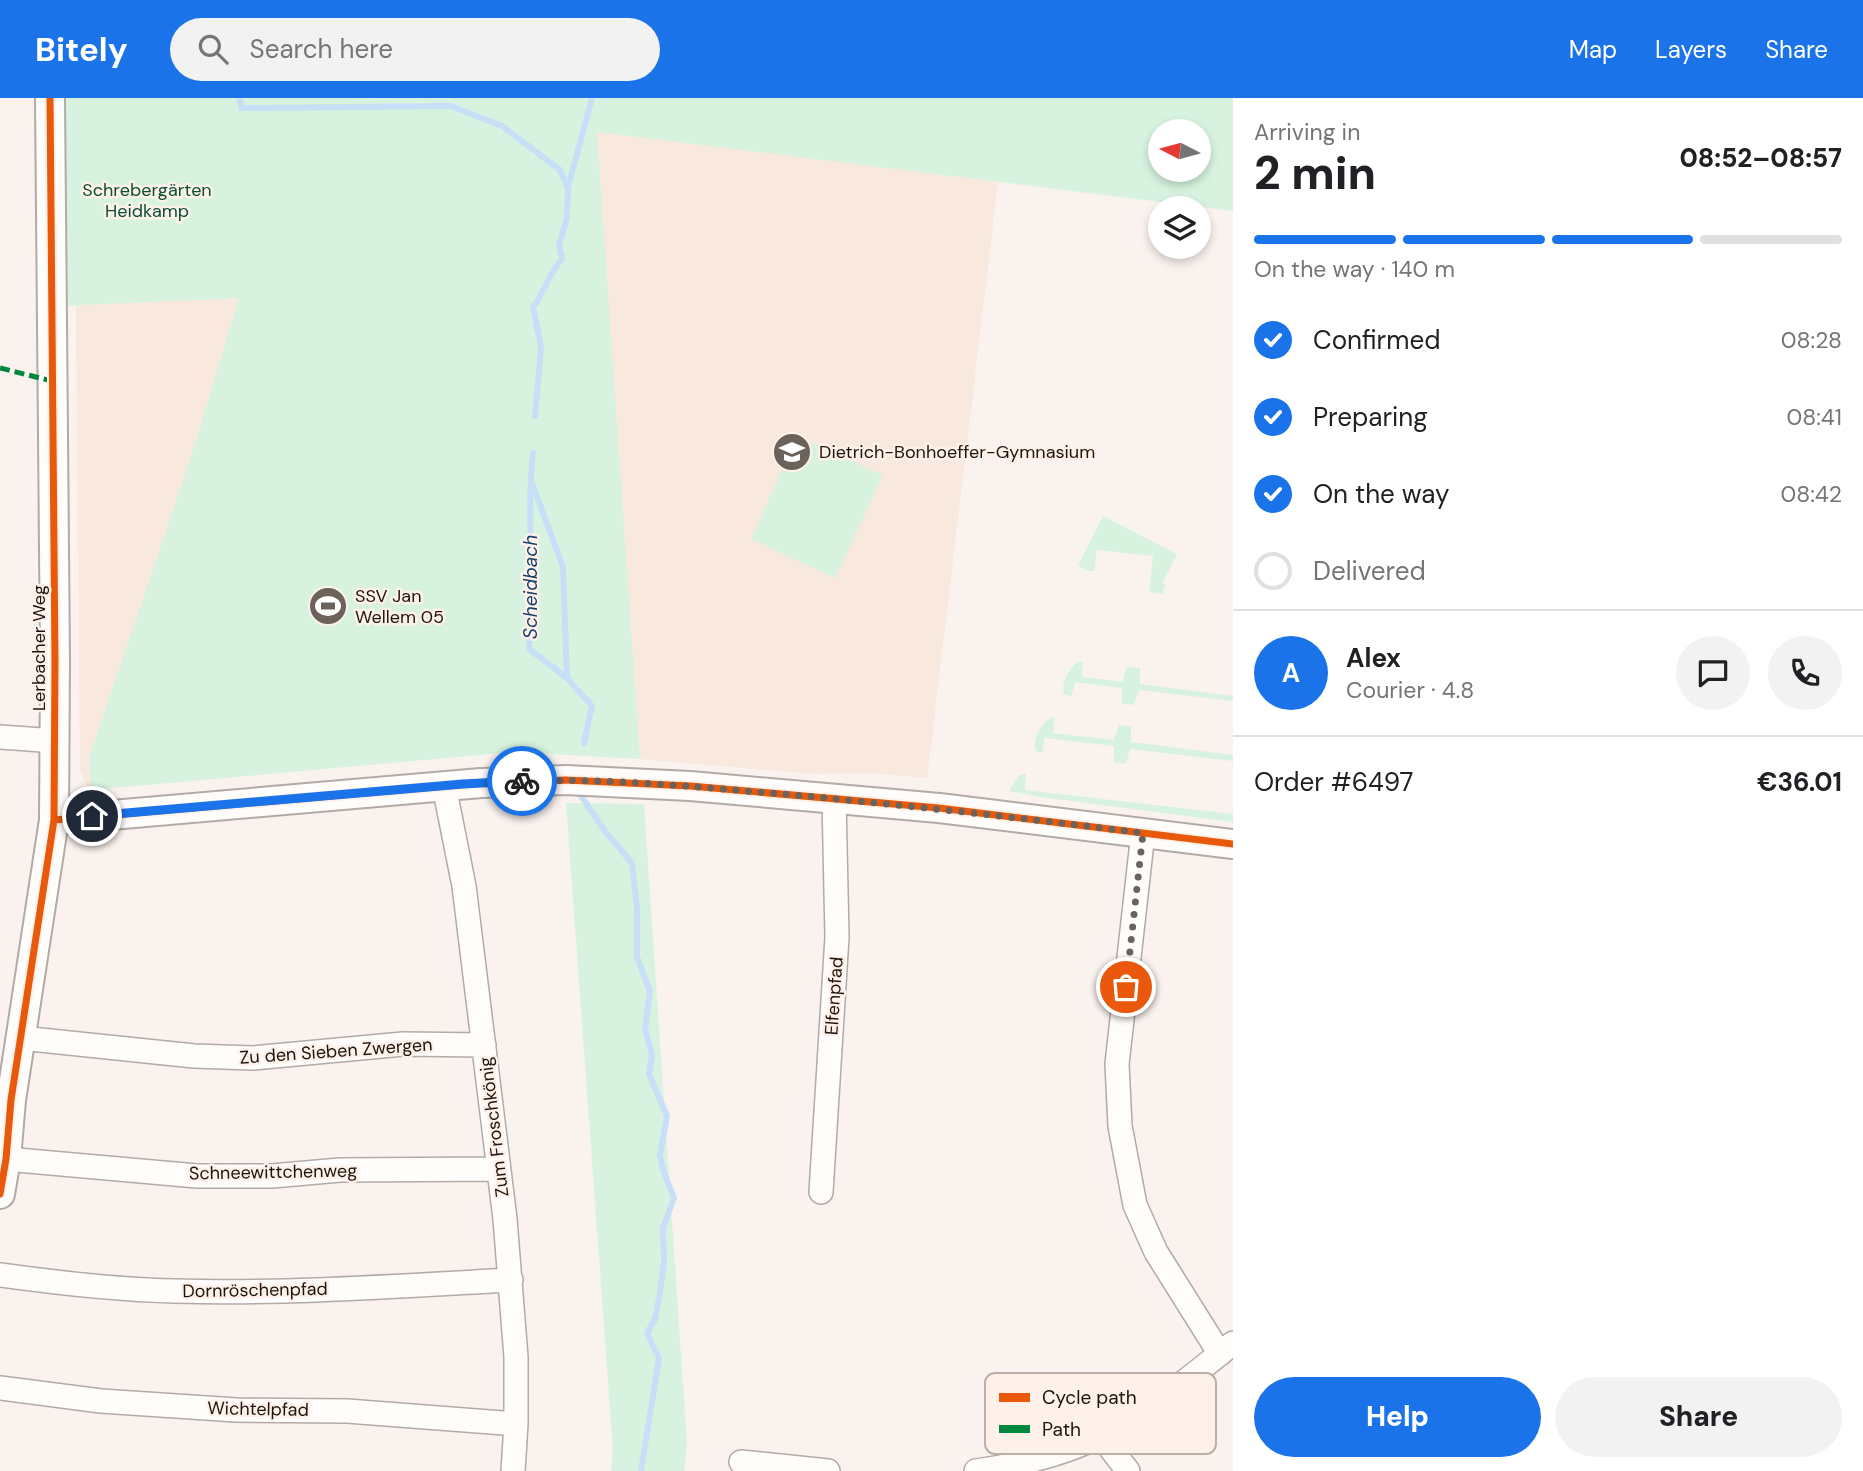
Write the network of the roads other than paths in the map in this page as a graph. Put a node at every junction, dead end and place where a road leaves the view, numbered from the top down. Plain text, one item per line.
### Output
1 (50, 98) edge
2 (0, 737) edge
3 (56, 741) junction
4 (446, 796) junction
5 (834, 799) junction
6 (54, 820) junction
7 (1143, 833) junction
8 (1233, 844) edge
9 (21, 1038) junction
10 (484, 1045) junction
11 (6, 1159) junction
12 (499, 1170) junction
13 (821, 1192) dead end
14 (0, 1194) edge
15 (0, 1275) edge
16 (511, 1280) junction
17 (1226, 1348) edge
18 (1194, 1373) edge
19 (0, 1388) edge
20 (516, 1424) junction
21 (1050, 1454) edge
22 (1115, 1454) edge
23 (741, 1462) dead end
24 (513, 1471) edge
25 (828, 1471) edge
26 (976, 1471) edge
27 (1128, 1471) edge

1 - 3 street, Lerbacher Weg
2 - 3 street
3 - 6 street, Lerbacher Weg
4 - 5 street
4 - 6 street
4 - 10 street, Zum Froschkönig
5 - 7 street
5 - 13 street, Elfenpfad
6 - 9 street, Lerbacher Weg
7 - 8 street
7 - 17 street
9 - 10 street, Zu den Sieben Zwergen
9 - 11 street, Lerbacher Weg
10 - 12 street, Zum Froschkönig
11 - 12 street, Schneewittchenweg
11 - 14 street, Lerbacher Weg
12 - 16 street, Zum Froschkönig
15 - 16 street, Dornröschenpfad
16 - 20 street, Zum Froschkönig
17 - 18 street
19 - 20 street, Wichtelpfad
20 - 24 street, Zum Froschkönig
21 - 26 street
22 - 27 street
23 - 25 street

